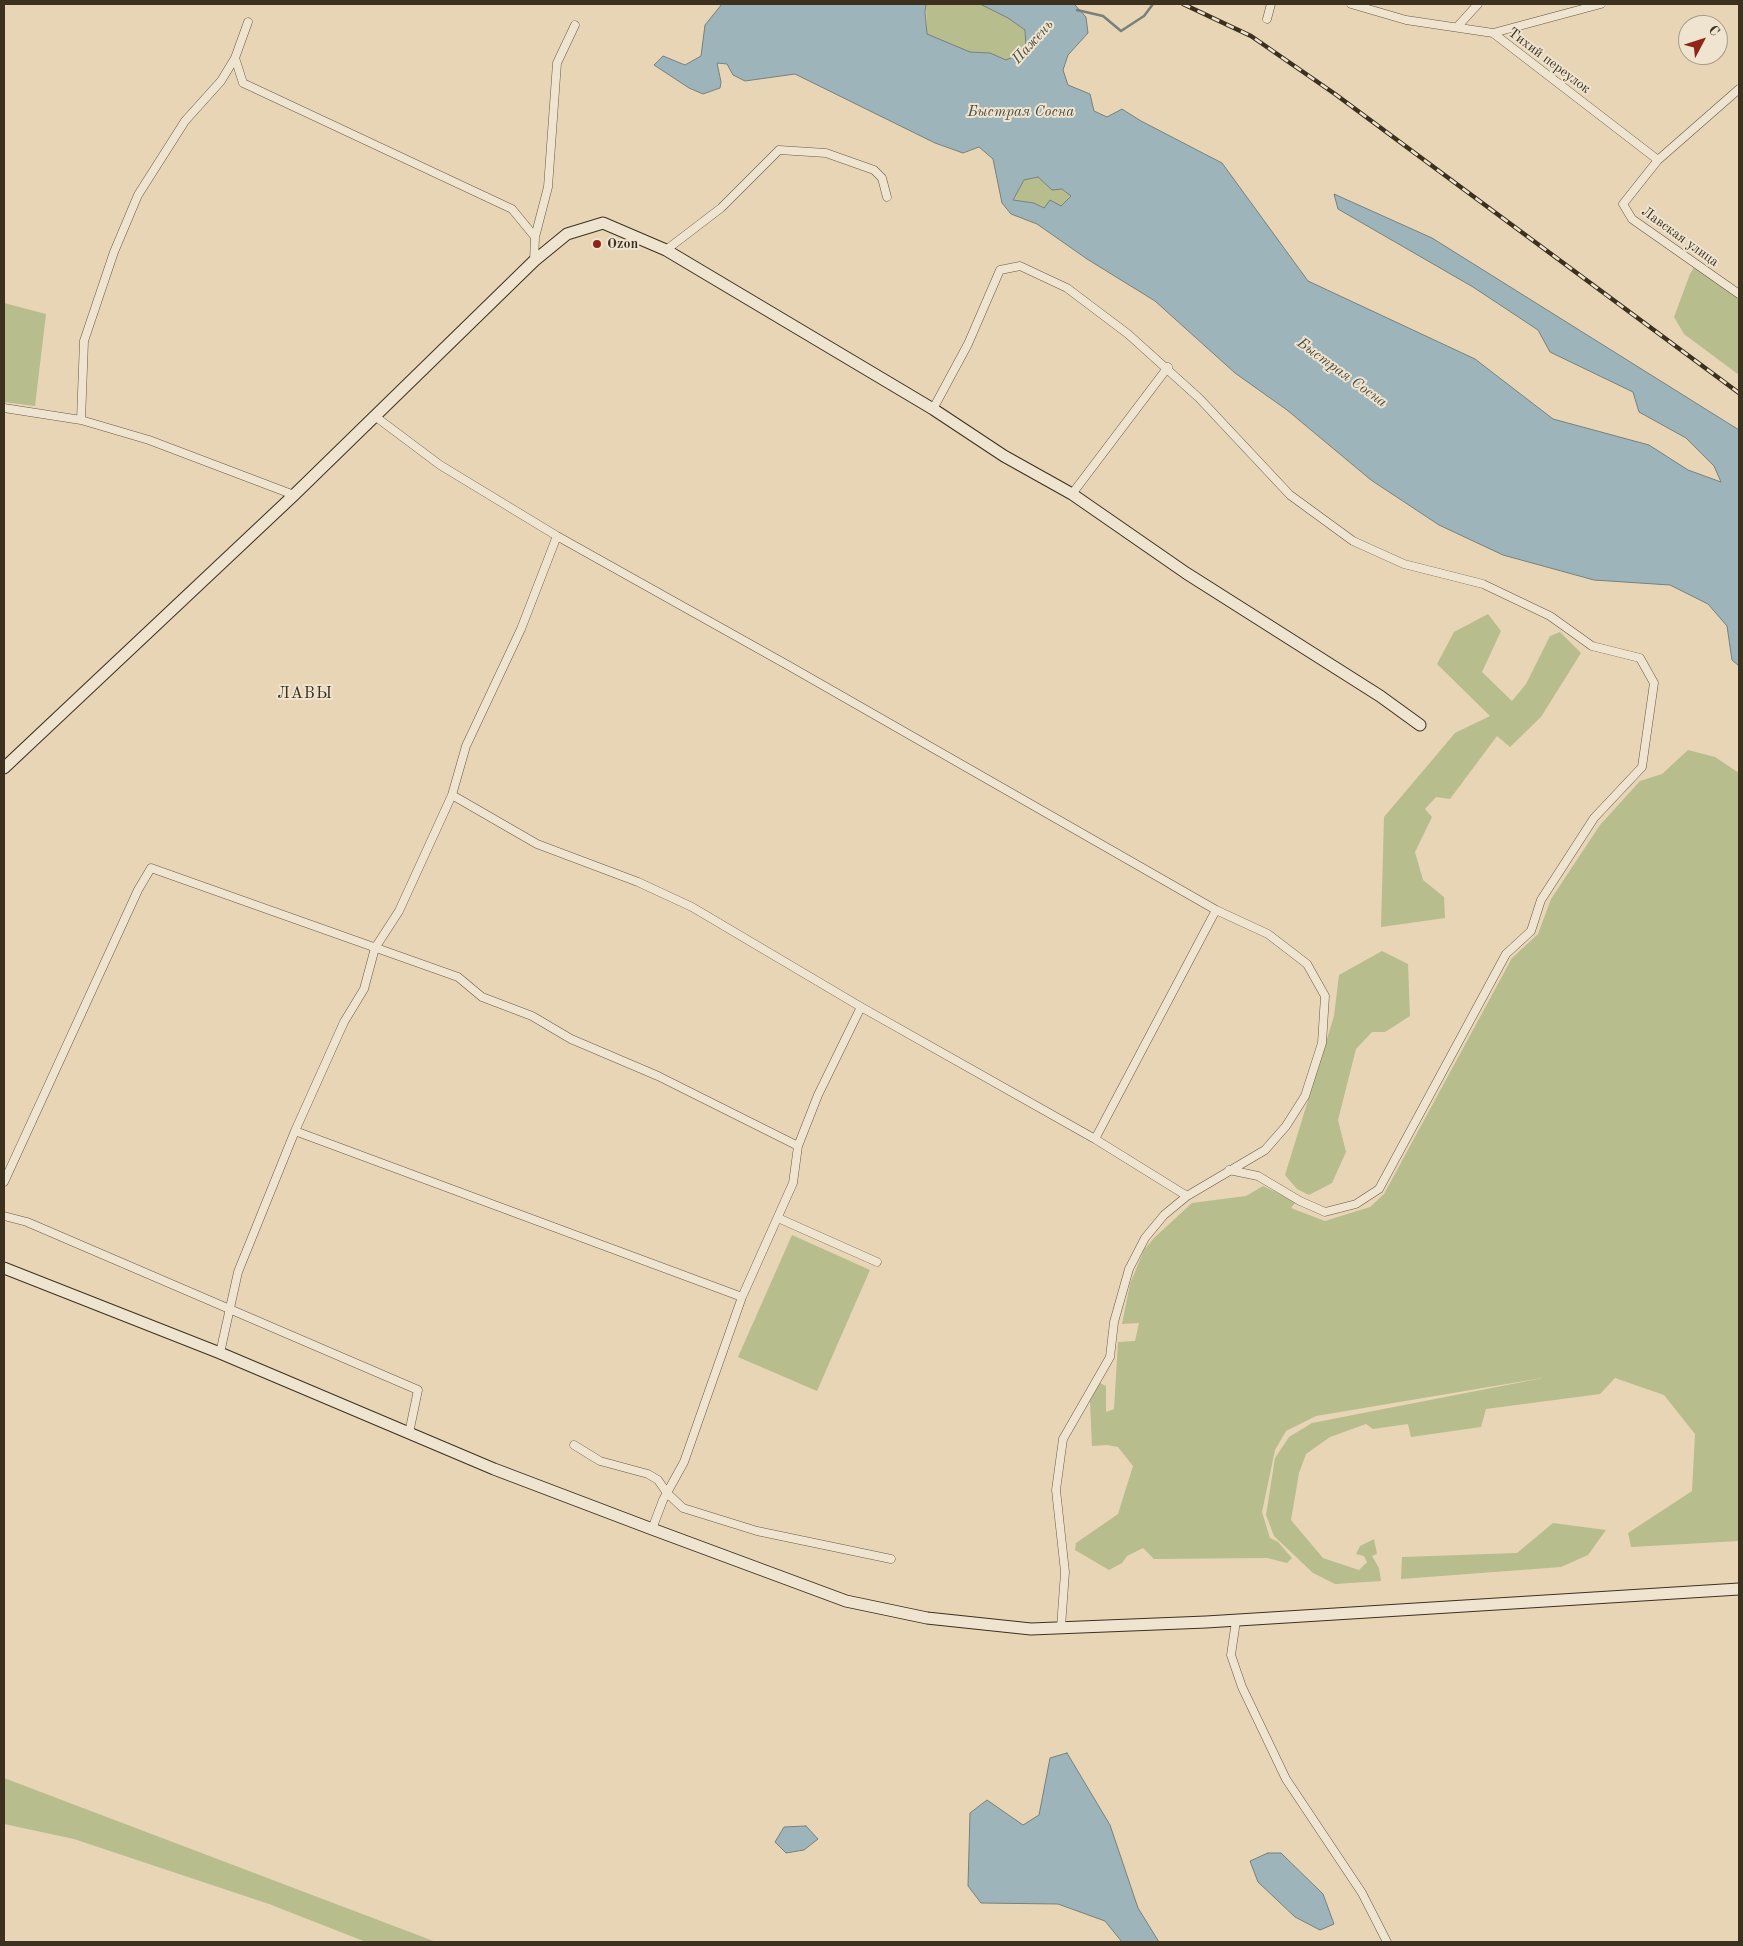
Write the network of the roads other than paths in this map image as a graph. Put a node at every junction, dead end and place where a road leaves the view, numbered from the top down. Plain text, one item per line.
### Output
1 (1271, 4) edge
2 (1351, 4) edge
3 (1478, 4) edge
4 (1601, 4) edge
5 (1267, 19) dead end
6 (248, 22) dead end
7 (575, 25) dead end
8 (1458, 26) junction
9 (1493, 34) junction
10 (235, 58) junction
11 (1739, 89) edge
12 (1658, 160) junction
13 (887, 197) dead end
14 (535, 237) junction
15 (666, 250) junction
16 (534, 261) junction
17 (1739, 294) edge
18 (1168, 368) junction
19 (4, 408) edge
20 (933, 409) junction
21 (376, 416) junction
22 (82, 420) junction
23 (1072, 494) junction
24 (294, 495) junction
25 (557, 536) junction
26 (1420, 725) dead end
27 (4, 768) edge
28 (452, 795) junction
29 (1216, 910) junction
30 (374, 948) junction
31 (861, 1007) junction
32 (295, 1131) junction
33 (1095, 1139) junction
34 (798, 1146) junction
35 (1229, 1170) junction
36 (4, 1182) edge
37 (1187, 1196) junction
38 (4, 1216) edge
39 (778, 1218) junction
40 (877, 1262) dead end
41 (4, 1268) edge
42 (742, 1297) junction
43 (230, 1308) junction
44 (220, 1353) junction
45 (409, 1433) junction
46 (574, 1445) dead end
47 (667, 1493) junction
48 (652, 1529) junction
49 (892, 1558) dead end
50 (1739, 1589) edge
51 (1236, 1621) junction
52 (1061, 1628) junction
53 (1387, 1942) edge

1 - 5 street
2 - 8 street, Тихий переулок
3 - 8 street
4 - 9 street
6 - 10 street
7 - 14 street
8 - 9 street, Тихий переулок
9 - 12 street, Тихий переулок
10 - 14 street
10 - 22 street
11 - 12 street, Лавская улица
12 - 17 street, Лавская улица
13 - 15 street
14 - 16 street
15 - 16 main road
15 - 20 main road
16 - 21 main road
18 - 20 street
18 - 23 street
18 - 35 street
19 - 22 street
20 - 23 main road
21 - 24 main road
21 - 25 street
22 - 24 street
23 - 26 main road
24 - 27 main road
25 - 28 street
25 - 29 street
28 - 30 street
28 - 31 street
29 - 33 street
29 - 35 street
30 - 32 street
30 - 34 street
30 - 36 street
31 - 33 street
31 - 34 street
32 - 42 street
32 - 43 street
33 - 37 street
34 - 39 street
35 - 37 street
37 - 52 street
38 - 43 street
39 - 40 street
39 - 42 street
41 - 44 main road
42 - 47 street
43 - 44 street
43 - 45 street
44 - 45 main road
45 - 48 main road
46 - 47 street
47 - 48 street
47 - 49 street
48 - 52 main road
50 - 51 main road
51 - 52 main road
51 - 53 street

